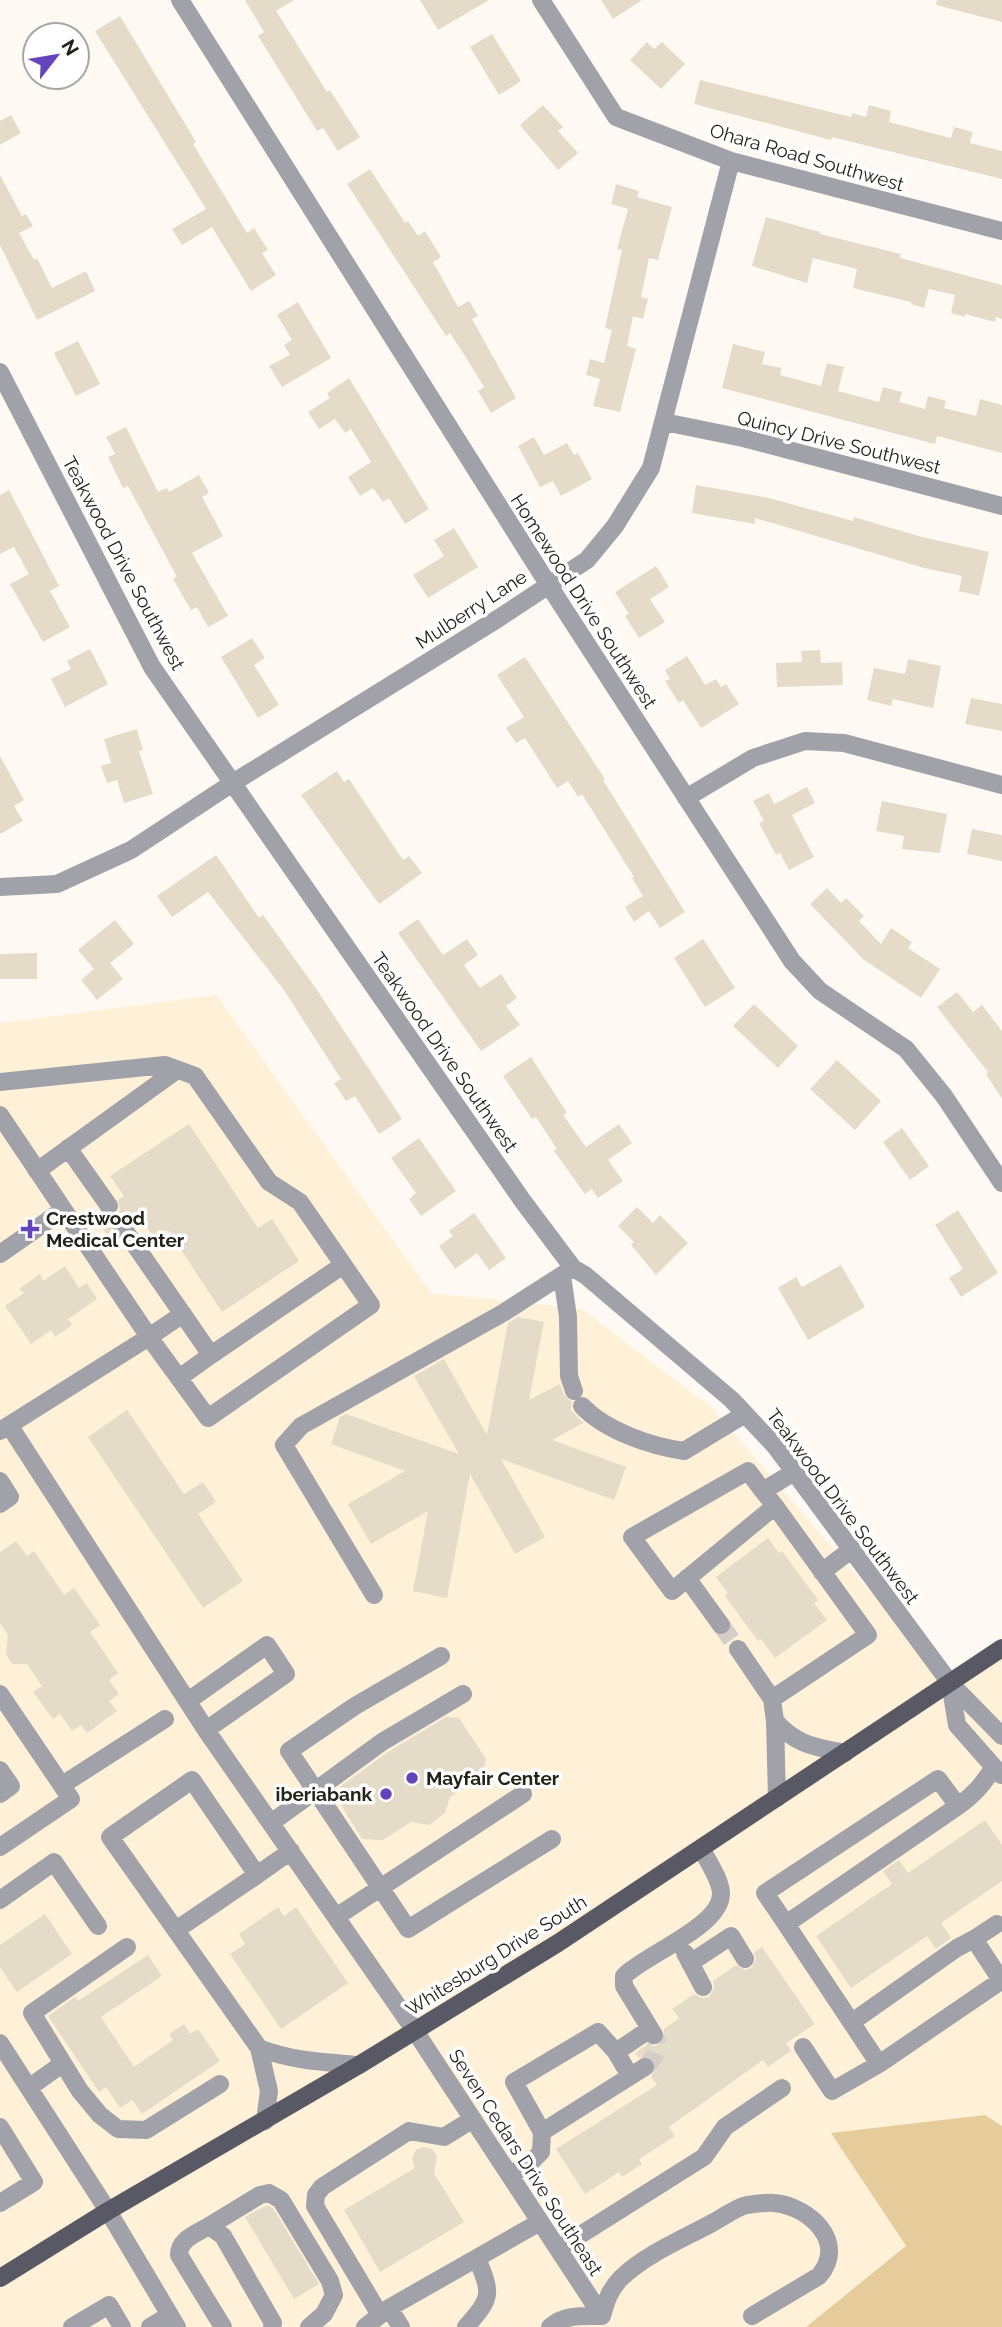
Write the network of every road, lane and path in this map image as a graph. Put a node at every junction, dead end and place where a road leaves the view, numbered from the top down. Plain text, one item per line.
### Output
1 (180, 0) edge
2 (541, 0) edge
3 (731, 161) junction
4 (1002, 231) edge
5 (0, 372) edge
6 (664, 422) junction
7 (1002, 506) edge
8 (548, 584) junction
9 (231, 784) junction
10 (1002, 785) edge
11 (686, 798) junction
12 (0, 887) edge
13 (177, 1070) junction
14 (0, 1082) edge
15 (0, 1115) edge
16 (68, 1148) junction
17 (37, 1171) junction
18 (1002, 1183) edge
19 (109, 1206) dead end
20 (63, 1210) junction
21 (121, 1225) dead end
22 (0, 1254) edge
23 (343, 1265) junction
24 (567, 1271) junction
25 (183, 1314) junction
26 (149, 1337) junction
27 (211, 1355) junction
28 (179, 1378) junction
29 (745, 1414) junction
30 (5, 1428) edge
31 (794, 1472) junction
32 (0, 1480) edge
33 (763, 1491) junction
34 (0, 1504) edge
35 (775, 1506) junction
36 (852, 1549) junction
37 (822, 1572) junction
38 (687, 1578) junction
39 (374, 1595) dead end
40 (721, 1625) tunnel mouth
41 (738, 1648) tunnel mouth
42 (1002, 1648) edge
43 (441, 1656) dead end
44 (950, 1684) junction
45 (0, 1694) edge
46 (463, 1694) dead end
47 (772, 1699) junction
48 (188, 1701) junction
49 (165, 1718) dead end
50 (775, 1721) junction
51 (205, 1730) junction
52 (1002, 1736) edge
53 (845, 1753) junction
54 (0, 1770) edge
55 (998, 1772) edge
56 (62, 1785) junction
57 (315, 1791) junction
58 (0, 1794) edge
59 (523, 1794) dead end
60 (777, 1798) junction
61 (957, 1806) junction
62 (271, 1823) junction
63 (552, 1839) dead end
64 (0, 1847) edge
65 (701, 1849) junction
66 (291, 1852) junction
67 (257, 1875) junction
68 (381, 1888) junction
69 (0, 1900) edge
70 (336, 1917) junction
71 (786, 1924) junction
72 (998, 1924) dead end
73 (98, 1926) dead end
74 (176, 1930) junction
75 (974, 1939) junction
76 (678, 1941) junction
77 (127, 1947) dead end
78 (744, 1959) dead end
79 (690, 1963) junction
80 (1002, 1980) edge
81 (704, 1987) dead end
82 (852, 2022) junction
83 (415, 2031) junction
84 (0, 2043) edge
85 (803, 2047) dead end
86 (259, 2048) junction
87 (616, 2052) junction
88 (62, 2064) junction
89 (879, 2064) junction
90 (359, 2065) junction
91 (220, 2084) dead end
92 (30, 2087) junction
93 (782, 2088) dead end
94 (473, 2119) junction
95 (265, 2120) junction
96 (0, 2127) edge
97 (542, 2132) junction
98 (510, 2175) junction
99 (0, 2203) edge
100 (108, 2211) junction
101 (540, 2222) junction
102 (209, 2226) junction
103 (558, 2249) junction
104 (477, 2258) junction
105 (0, 2278) edge
106 (384, 2312) junction
107 (602, 2316) junction
108 (752, 2316) dead end
109 (173, 2321) edge
110 (72, 2327) edge
111 (122, 2327) edge
112 (150, 2327) edge
113 (223, 2327) edge
114 (272, 2327) edge
115 (309, 2327) edge
116 (365, 2327) edge
117 (401, 2327) edge
118 (466, 2327) edge
119 (550, 2327) edge

1 - 8 street, Homewood Drive Southwest
2 - 3 street, Ohara Road Southwest
3 - 4 street, Ohara Road Southwest
3 - 6 street, Mulberry Lane
5 - 9 street, Teakwood Drive Southwest
6 - 7 street, Quincy Drive Southwest
6 - 8 street, Mulberry Lane
8 - 9 street, Mulberry Lane
8 - 11 street, Homewood Drive Southwest
9 - 12 street, Mulberry Lane
9 - 24 street, Teakwood Drive Southwest
10 - 11 street
11 - 18 street, Homewood Drive Southwest
13 - 14 street
13 - 16 street
13 - 23 street
15 - 17 street
16 - 17 street
16 - 19 street
17 - 20 street
20 - 22 street
20 - 26 street
21 - 25 street
23 - 27 street
23 - 28 street
24 - 29 street, Teakwood Drive Southwest
24 - 29 street
24 - 39 street
25 - 26 street
25 - 27 street
26 - 28 street
26 - 30 street
27 - 28 street
29 - 31 street, Teakwood Drive Southwest
30 - 48 street, Seven Cedars Drive Southeast
31 - 33 street
31 - 36 street, Teakwood Drive Southwest
32 - 34 street
33 - 35 street
33 - 38 street
35 - 37 street
35 - 38 street
36 - 37 street
36 - 44 street, Teakwood Drive Southwest
37 - 47 street
38 - 40 street
41 - 47 street
42 - 44 main road, Whitesburg Drive South
43 - 57 street
44 - 52 street, Teakwood Drive Southwest
44 - 53 main road, Whitesburg Drive South
44 - 55 street
45 - 56 street
46 - 57 street
47 - 50 street
48 - 51 street, Seven Cedars Drive Southeast
48 - 51 street
49 - 56 street
50 - 53 street
50 - 60 street
51 - 62 street, Seven Cedars Drive Southeast
53 - 60 main road, Whitesburg Drive South
54 - 58 street
55 - 61 street
56 - 64 street
57 - 62 street
57 - 68 street
59 - 68 street
60 - 65 main road, Whitesburg Drive South
61 - 71 street
61 - 71 street
62 - 66 street, Seven Cedars Drive Southeast
63 - 68 street
65 - 76 street
65 - 83 main road, Whitesburg Drive South
66 - 67 street
66 - 70 street, Seven Cedars Drive Southeast
67 - 74 street
67 - 74 street
68 - 70 street
69 - 73 street
70 - 83 street, Seven Cedars Drive Southeast
71 - 82 street
72 - 75 street
74 - 86 street
75 - 80 street
75 - 82 street
76 - 79 street
76 - 87 street
77 - 88 street
78 - 79 street
79 - 81 street
80 - 89 street
82 - 89 street
83 - 90 main road, Whitesburg Drive South
83 - 94 street, Seven Cedars Drive Southeast
84 - 92 street
85 - 89 street
86 - 90 street
86 - 95 street
87 - 97 street
87 - 97 street
88 - 91 street
88 - 92 street
90 - 95 main road, Whitesburg Drive South
92 - 100 street
93 - 103 street
94 - 98 street, Seven Cedars Drive Southeast
94 - 106 street
95 - 100 main road, Whitesburg Drive South
96 - 99 street
97 - 98 street
98 - 101 street, Seven Cedars Drive Southeast
100 - 105 main road, Whitesburg Drive South
100 - 109 street
101 - 103 street, Seven Cedars Drive Southeast
101 - 104 street
102 - 113 street
102 - 114 street
102 - 115 street
103 - 107 street, Seven Cedars Drive Southeast
104 - 106 street
104 - 118 street
106 - 116 street
106 - 117 street
107 - 108 street
107 - 119 street
109 - 112 street
110 - 111 street

